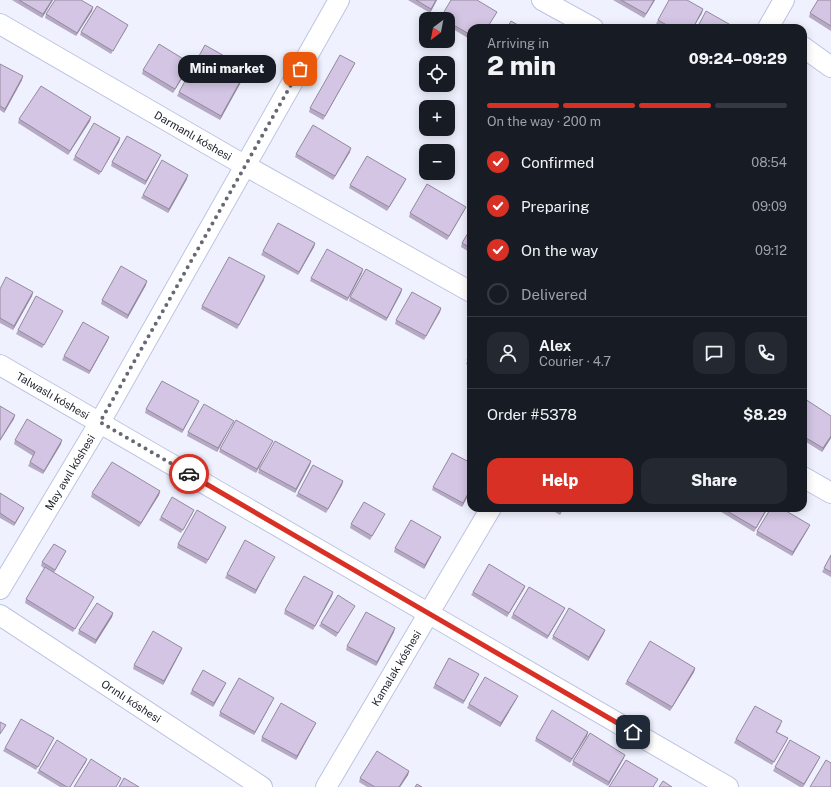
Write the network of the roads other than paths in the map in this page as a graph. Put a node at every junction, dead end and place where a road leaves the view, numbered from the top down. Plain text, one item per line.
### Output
1 (339, 0) edge
2 (542, 0) edge
3 (784, 0) edge
4 (0, 24) edge
5 (586, 24) edge
6 (773, 24) edge
7 (807, 50) edge
8 (831, 67) edge
9 (246, 166) junction
10 (467, 290) edge
11 (0, 365) edge
12 (100, 422) junction
13 (807, 480) edge
14 (831, 493) edge
15 (489, 512) edge
16 (0, 589) edge
17 (430, 614) junction
18 (0, 615) edge
19 (262, 787) edge
20 (326, 787) edge
21 (728, 787) edge

1 - 9 street, May awıl kóshesi
2 - 5 street
3 - 6 street
4 - 9 street, Darmanlı kóshesi
7 - 8 street
9 - 10 street, Darmanlı kóshesi
9 - 12 street, May awıl kóshesi
11 - 12 street, Talwaslı kóshesi
12 - 16 street, May awıl kóshesi
12 - 17 street, Talwaslı kóshesi
13 - 14 street
15 - 17 street, Kamalak kóshesi
17 - 20 street, Kamalak kóshesi
17 - 21 street, Talwaslı kóshesi
18 - 19 street, Orınlı kóshesi

